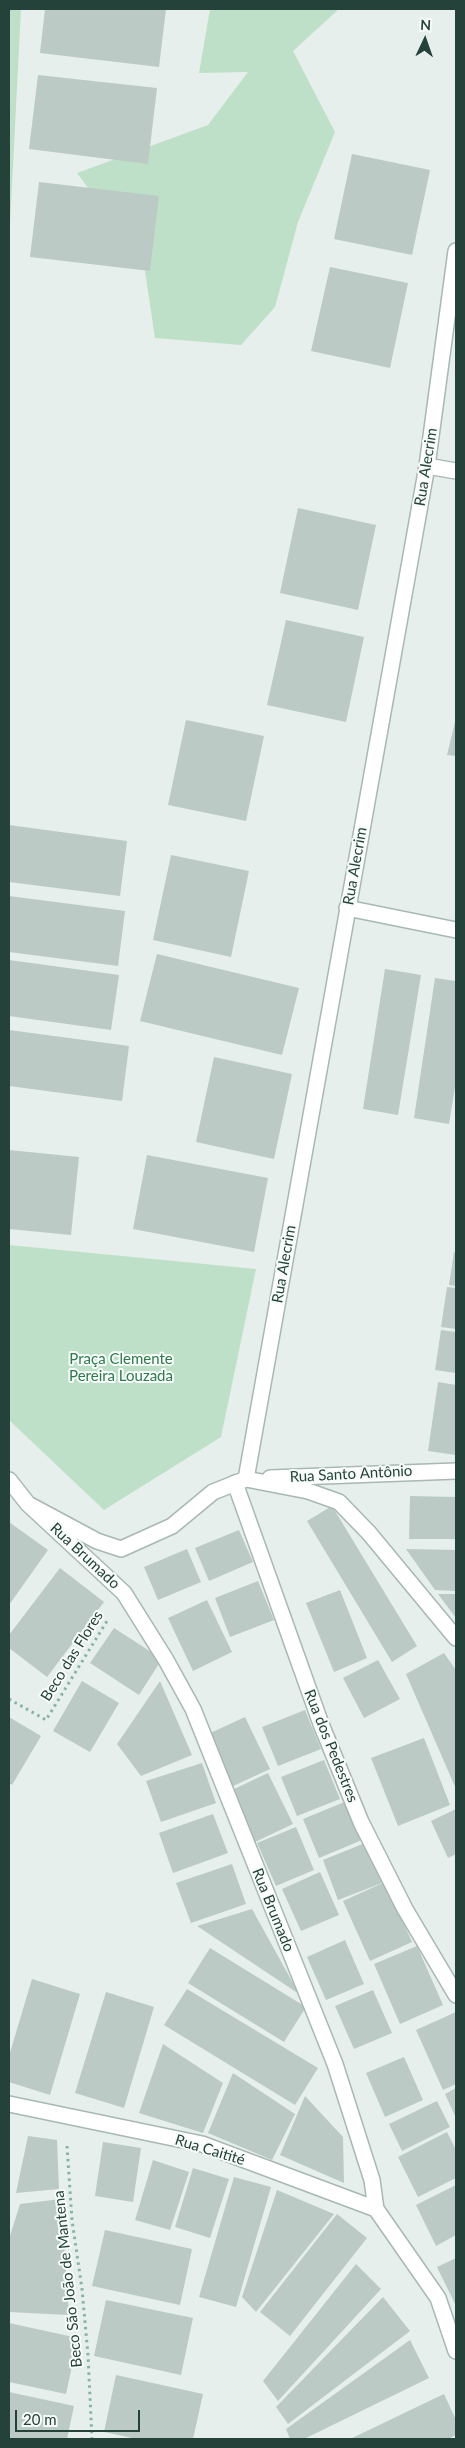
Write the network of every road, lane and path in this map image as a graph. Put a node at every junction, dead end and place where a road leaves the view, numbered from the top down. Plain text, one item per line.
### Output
1 (456, 251) edge
2 (427, 466) junction
3 (456, 471) edge
4 (347, 908) junction
5 (456, 930) edge
6 (456, 1471) edge
7 (9, 1480) edge
8 (240, 1481) junction
9 (28, 1504) junction
10 (124, 1593) junction
11 (456, 1638) edge
12 (9, 1699) edge
13 (456, 1995) edge
14 (9, 2104) edge
15 (66, 2116) junction
16 (376, 2210) junction
17 (456, 2351) edge
18 (92, 2439) edge

1 - 2 street, Rua Alecrim
2 - 3 street
2 - 4 street, Rua Alecrim
4 - 5 street
4 - 8 street, Rua Alecrim
6 - 8 street, Rua Santo Antônio
7 - 9 street
8 - 9 street
8 - 11 street
8 - 13 street, Rua dos Pedestres
9 - 10 street, Rua Brumado
10 - 12 path, Beco das Flores
10 - 16 street, Rua Brumado
14 - 15 street, Rua Caitité
15 - 16 street, Rua Caitité
15 - 18 path, Beco São João de Mantena
16 - 17 street, Rua Brumado

